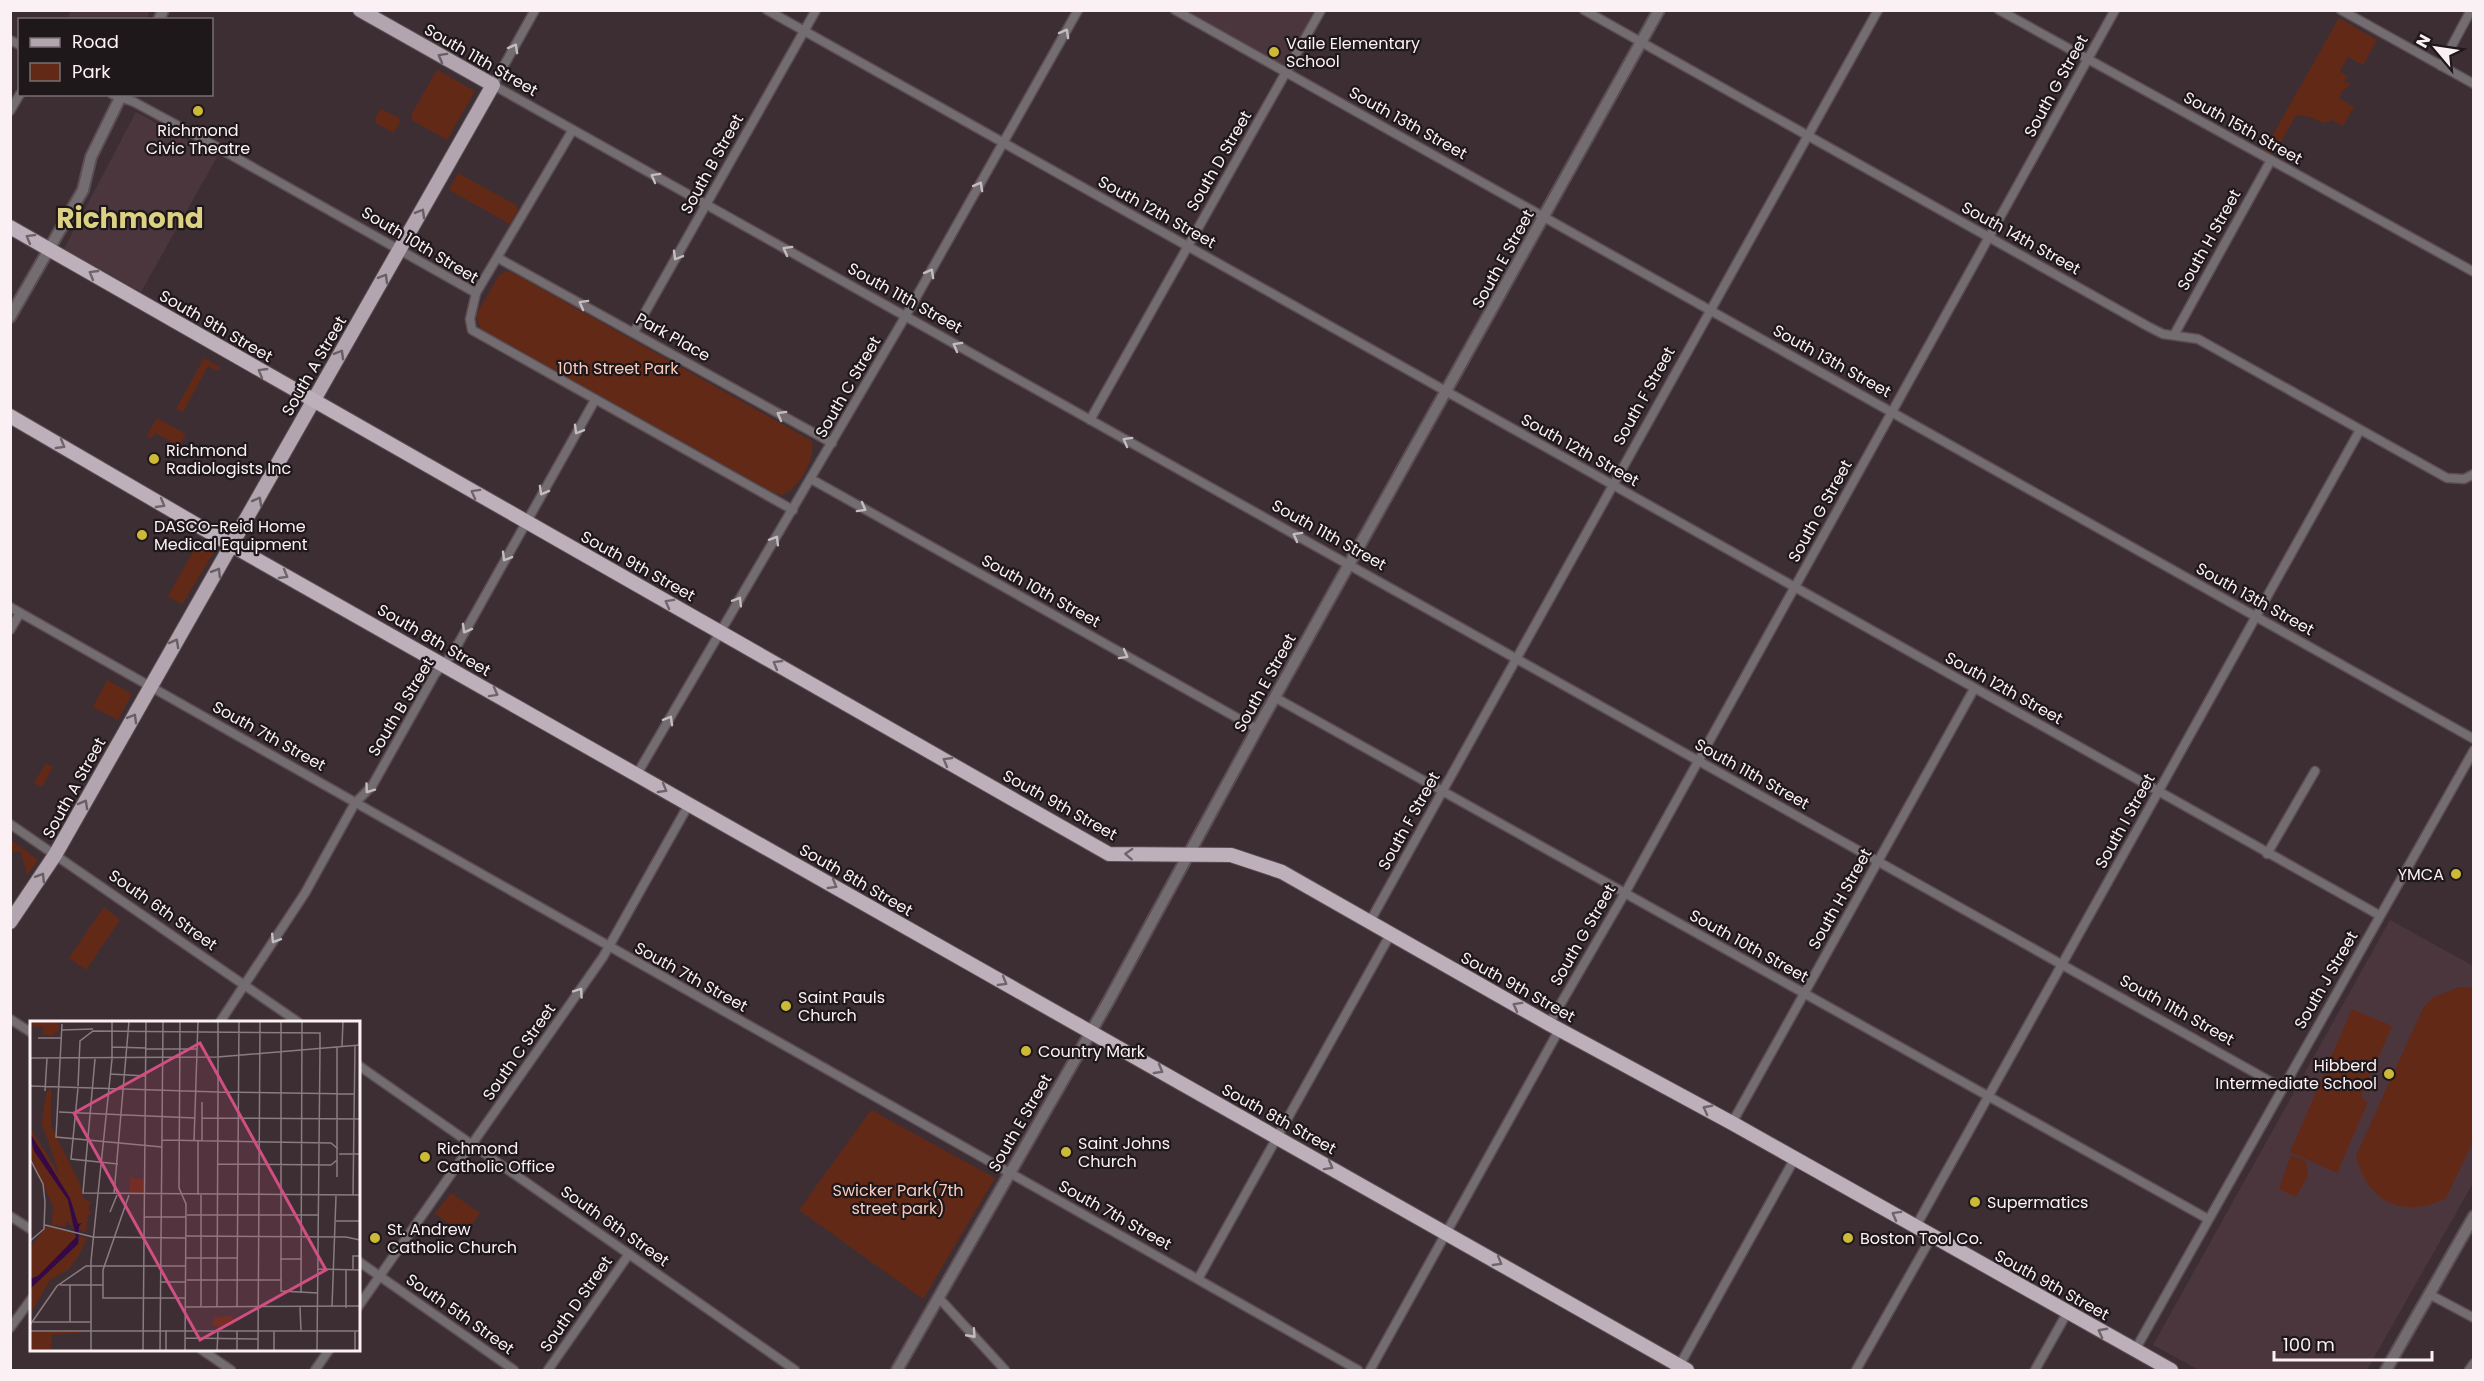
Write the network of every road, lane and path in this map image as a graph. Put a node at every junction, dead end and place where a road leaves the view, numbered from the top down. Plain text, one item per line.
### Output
1 (360, 10) edge
2 (535, 10) edge
3 (767, 10) edge
4 (816, 10) edge
5 (1078, 10) edge
6 (1175, 10) edge
7 (1321, 10) edge
8 (1584, 10) edge
9 (1659, 10) edge
10 (1878, 10) edge
11 (1999, 10) edge
12 (2115, 10) edge
13 (2341, 10) edge
14 (2471, 10) edge
15 (804, 32) junction
16 (1641, 43) junction
17 (2087, 60) junction
18 (2440, 66) junction
19 (1286, 72) junction
20 (2474, 84) edge
21 (493, 85) junction
22 (19, 96) edge
23 (118, 96) edge
24 (120, 96) edge
25 (10, 111) edge
26 (572, 131) junction
27 (1808, 135) junction
28 (1003, 142) junction
29 (2271, 160) junction
30 (706, 205) junction
31 (1544, 217) junction
32 (10, 227) edge
33 (1988, 237) junction
34 (1188, 246) junction
35 (400, 248) junction
36 (50, 249) junction
37 (498, 258) junction
38 (2474, 272) edge
39 (476, 293) junction
40 (1710, 310) junction
41 (10, 317) edge
42 (905, 317) junction
43 (634, 332) junction
44 (2174, 335) junction
45 (1446, 391) junction
46 (595, 400) junction
47 (313, 401) junction
48 (1891, 412) junction
49 (10, 416) edge
50 (1090, 420) junction
51 (2360, 430) junction
52 (832, 443) junction
53 (2474, 474) edge
54 (811, 479) junction
55 (1611, 485) junction
56 (793, 510) junction
57 (526, 522) junction
58 (233, 546) junction
59 (1348, 565) junction
60 (1795, 587) junction
61 (10, 607) edge
62 (20, 613) junction
63 (2256, 617) junction
64 (10, 630) edge
65 (720, 631) junction
66 (1515, 659) junction
67 (443, 664) junction
68 (150, 687) junction
69 (1974, 689) junction
70 (1276, 698) junction
71 (1257, 729) junction
72 (2474, 739) edge
73 (2474, 750) edge
74 (1698, 762) junction
75 (2315, 771) dead end
76 (637, 774) junction
77 (2158, 791) junction
78 (1443, 792) junction
79 (355, 803) junction
80 (689, 804) junction
81 (10, 824) edge
82 (2267, 854) junction
83 (55, 855) junction
84 (1187, 856) junction
85 (1877, 863) junction
86 (1624, 893) junction
87 (2379, 915) junction
88 (10, 922) edge
89 (1369, 923) junction
90 (1390, 935) junction
91 (608, 947) junction
92 (2062, 964) junction
93 (246, 986) junction
94 (1804, 994) junction
95 (10, 1019) edge
96 (221, 1021) edge
97 (295, 1021) edge
98 (1554, 1027) junction
99 (1090, 1031) junction
100 (30, 1032) edge
101 (360, 1066) edge
102 (2282, 1088) junction
103 (1988, 1096) junction
104 (1732, 1123) junction
105 (1277, 1137) junction
106 (473, 1145) junction
107 (1795, 1158) junction
108 (1008, 1173) junction
109 (10, 1216) edge
110 (2474, 1216) edge
111 (2208, 1219) junction
112 (1916, 1226) junction
113 (30, 1229) edge
114 (1445, 1232) junction
115 (1932, 1236) junction
116 (629, 1254) junction
117 (360, 1262) edge
118 (380, 1276) junction
119 (1198, 1279) junction
120 (2429, 1294) junction
121 (939, 1298) junction
122 (30, 1301) edge
123 (360, 1304) edge
124 (2067, 1313) junction
125 (2474, 1318) edge
126 (10, 1328) edge
127 (2135, 1350) junction
128 (203, 1351) edge
129 (328, 1351) edge
130 (2474, 1363) edge
131 (1681, 1369) edge
132 (231, 1371) edge
133 (315, 1371) edge
134 (514, 1371) edge
135 (548, 1371) edge
136 (795, 1371) edge
137 (897, 1371) edge
138 (1005, 1371) edge
139 (1358, 1371) edge
140 (1370, 1371) edge
141 (1856, 1371) edge
142 (2035, 1371) edge
143 (2171, 1371) edge
144 (2386, 1371) edge
145 (2469, 1371) edge

21 -> 1 main road, South 11th Street
21 -> 2 street, South A Street
3 - 15 street, South 12th Street
4 - 15 street, South B Street
28 -> 5 street, South C Street
6 - 19 street, South 13th Street
7 - 19 street, South D Street
8 - 16 street, South 14th Street
9 - 16 street, South E Street
10 - 27 street, South F Street
11 - 17 street, South 15th Street
12 - 17 street, South G Street
13 - 18 street
14 - 18 street
15 - 28 street, South 12th Street
15 - 30 street, South B Street
16 - 27 street, South 14th Street
16 - 31 street, South E Street
17 - 29 street, South 15th Street
17 - 33 street, South G Street
18 - 20 street
19 - 31 street, South 13th Street
19 - 34 street, South D Street
21 - 26 street, South 11th Street
35 -> 21 main road, South A Street
22 - 25 street
23 - 36 street
24 - 35 street, South 10th Street
30 -> 26 street, South 11th Street
26 - 37 street
27 - 33 street, South 14th Street
27 - 40 street, South F Street
28 - 34 street, South 12th Street
42 -> 28 street, South C Street
29 - 38 street, South 15th Street
29 - 44 street, South H Street
42 -> 30 street, South 11th Street
30 -> 43 street, South B Street
31 - 40 street, South 13th Street
31 - 45 street, South E Street
36 -> 32 highway, South 9th Street
33 - 44 street, South 14th Street
33 - 48 street, South G Street
34 - 45 street, South 12th Street
34 - 50 street, South D Street
35 - 39 street, South 10th Street
47 -> 35 main road, South A Street
36 - 41 street
47 -> 36 highway, South 9th Street
37 - 39 street
43 -> 37 street, Park Place
39 - 46 street, South 10th Street
40 - 48 street, South 13th Street
40 - 55 street, South F Street
50 -> 42 street, South 11th Street
42 - 52 street, South C Street
52 -> 43 street, Park Place
44 - 51 street, South 14th Street
45 - 55 street, South 12th Street
45 - 59 street, South E Street
46 - 56 street, South 10th Street
46 -> 57 street, South B Street
57 -> 47 highway, South 9th Street
58 -> 47 main road, South A Street
48 - 60 street, South G Street
48 - 63 street, South 13th Street
49 -> 58 highway, South 8th Street
59 -> 50 street, South 11th Street
51 - 53 street, South 14th Street
51 - 63 street, South I Street
52 - 54 street, South C Street
54 - 56 street, South C Street
54 -> 71 street, South 10th Street
55 - 60 street, South 12th Street
55 - 66 street, South F Street
65 -> 56 street, South C Street
65 -> 57 highway, South 9th Street
57 -> 67 street, South B Street
58 -> 67 highway, South 8th Street
68 -> 58 main road, South A Street
59 - 66 street, South 11th Street
59 - 70 street, South E Street
60 - 69 street, South 12th Street
60 - 74 street, South G Street
61 - 62 street, South 7th Street
62 - 64 street
62 - 68 street, South 7th Street
63 - 72 street, South 13th Street
63 - 77 street, South I Street
76 -> 65 street, South C Street
84 -> 65 highway, South 9th Street
66 - 74 street, South 11th Street
66 - 78 street, South F Street
67 -> 76 highway, South 8th Street
67 -> 79 street, South B Street
68 - 79 street, South 7th Street
83 -> 68 main road, South A Street
69 - 77 street, South 12th Street
69 - 85 street, South H Street
70 - 71 street, South E Street
70 - 78 street, South 10th Street
71 - 84 street, South E Street
73 - 87 street, South J Street
74 - 85 street, South 11th Street
74 - 86 street, South G Street
75 - 82 street
76 -> 80 highway, South 8th Street
77 - 82 street, South 12th Street
77 - 92 street, South I Street
78 - 86 street, South 10th Street
78 - 89 street, South F Street
79 - 91 street, South 7th Street
79 -> 93 street, South B Street
80 - 91 street, South C Street
80 -> 99 highway, South 8th Street
81 - 83 street, South 6th Street
82 - 87 street, South 12th Street
88 -> 83 main road, South A Street
83 - 93 street, South 6th Street
84 - 89 highway, South 9th Street
84 - 99 street, South E Street
85 - 92 street, South 11th Street
85 - 94 street, South H Street
86 - 94 street, South 10th Street
86 - 98 street, South G Street
87 - 102 street, South J Street
89 - 90 highway, South 9th Street
98 -> 90 highway, South 9th Street
90 - 105 street
106 -> 91 street, South C Street
91 - 108 street, South 7th Street
92 - 102 street, South 11th Street
92 - 103 street, South I Street
93 - 96 street, South B Street
93 - 97 street, South 6th Street
94 - 103 street, South 10th Street
94 - 104 street, South H Street
95 - 100 street
104 -> 98 highway, South 9th Street
98 - 114 street, South G Street
99 -> 105 highway, South 8th Street
99 - 108 street, South E Street
101 - 106 street, South 6th Street
102 - 111 street, South J Street
103 - 111 street, South 10th Street
103 - 112 street, South I Street
104 - 107 highway, South 9th Street
105 -> 114 highway, South 8th Street
105 - 119 street
106 - 116 street, South 6th Street
106 - 118 street, South C Street
112 -> 107 highway, South 9th Street
107 - 131 street
108 - 119 street, South 7th Street
108 - 121 street, South E Street
109 - 113 street
110 - 120 street
111 - 127 street, South J Street
112 - 115 highway, South 9th Street
114 -> 131 highway, South 8th Street
114 - 140 street, South G Street
115 - 124 highway, South 9th Street
115 - 141 street
116 - 135 street, South D Street
116 - 136 street, South 6th Street
117 - 118 street, South 5th Street
118 - 123 street, South C Street
118 - 134 street, South 5th Street
119 - 139 street, South 7th Street
120 - 125 street
120 - 144 street
121 - 137 street, South E Street
121 -> 138 street
122 - 126 street
127 -> 124 highway, South 9th Street
124 - 142 street
127 - 143 highway, South 9th Street
128 - 132 street
129 - 133 street
130 - 145 street

